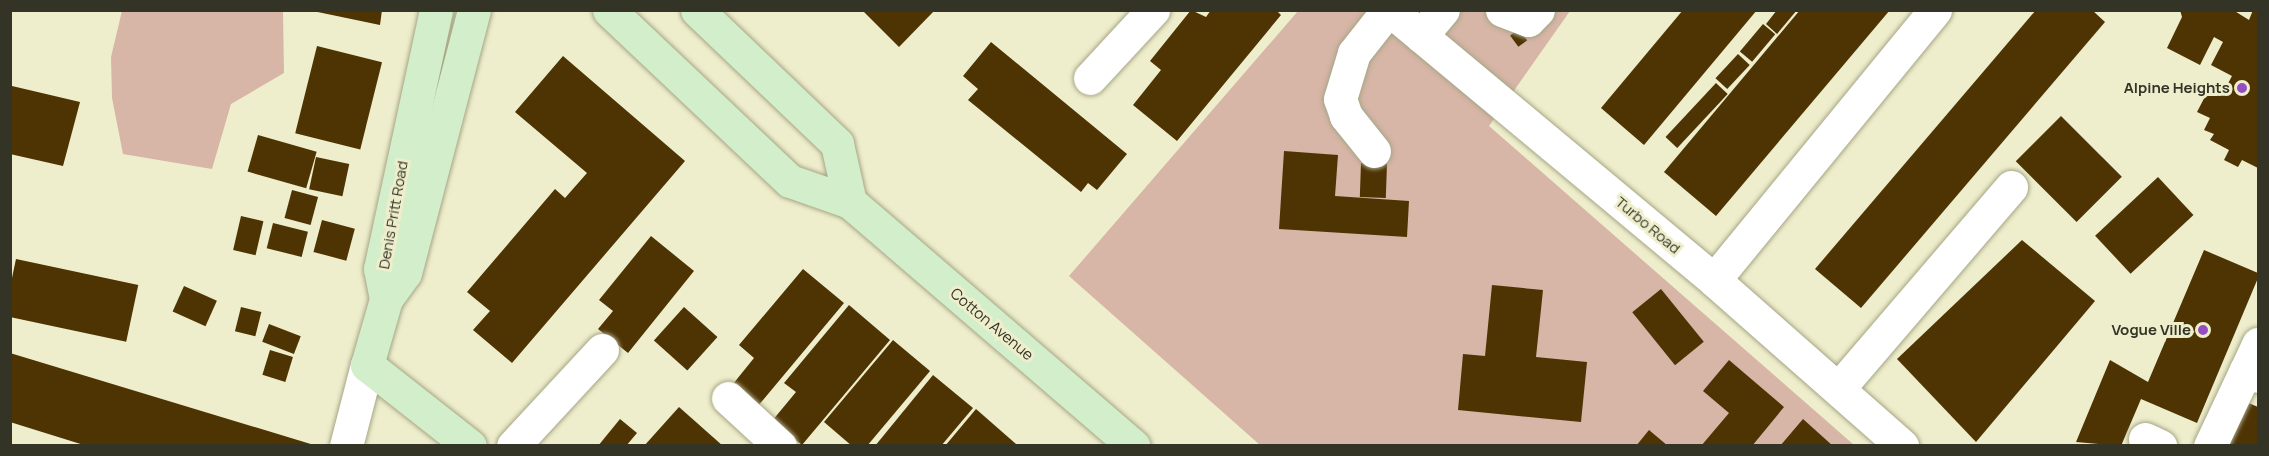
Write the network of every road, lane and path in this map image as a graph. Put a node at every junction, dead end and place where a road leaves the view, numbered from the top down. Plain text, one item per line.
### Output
1 (436, 10) edge
2 (474, 10) edge
3 (609, 10) edge
4 (697, 10) edge
5 (1153, 10) edge
6 (1389, 10) edge
7 (1443, 10) edge
8 (1502, 10) edge
9 (1538, 10) edge
10 (1935, 10) edge
11 (1421, 36) junction
12 (1090, 78) dead end
13 (1374, 151) dead end
14 (2011, 187) dead end
15 (850, 202) junction
16 (1714, 280) junction
17 (386, 299) junction
18 (602, 350) dead end
19 (2254, 364) edge
20 (367, 365) junction
21 (1838, 389) junction
22 (728, 398) dead end
23 (346, 446) edge
24 (470, 446) edge
25 (513, 446) edge
26 (780, 446) edge
27 (1134, 446) edge
28 (1902, 446) edge
29 (2210, 446) edge

1 - 17 main road, Denis Pritt Road
2 - 17 main road, Denis Pritt Road
3 - 15 main road, Cotton Avenue
4 - 15 main road
5 - 12 street
6 - 11 street, Turbo Road
6 - 13 street
7 - 11 street
8 - 9 street
10 - 16 street
11 - 16 street, Turbo Road
14 - 21 street
15 - 27 main road, Cotton Avenue
16 - 21 street, Turbo Road
17 - 20 main road
18 - 25 street
19 - 29 street
20 - 23 street
20 - 24 main road
21 - 28 street, Turbo Road
22 - 26 street

